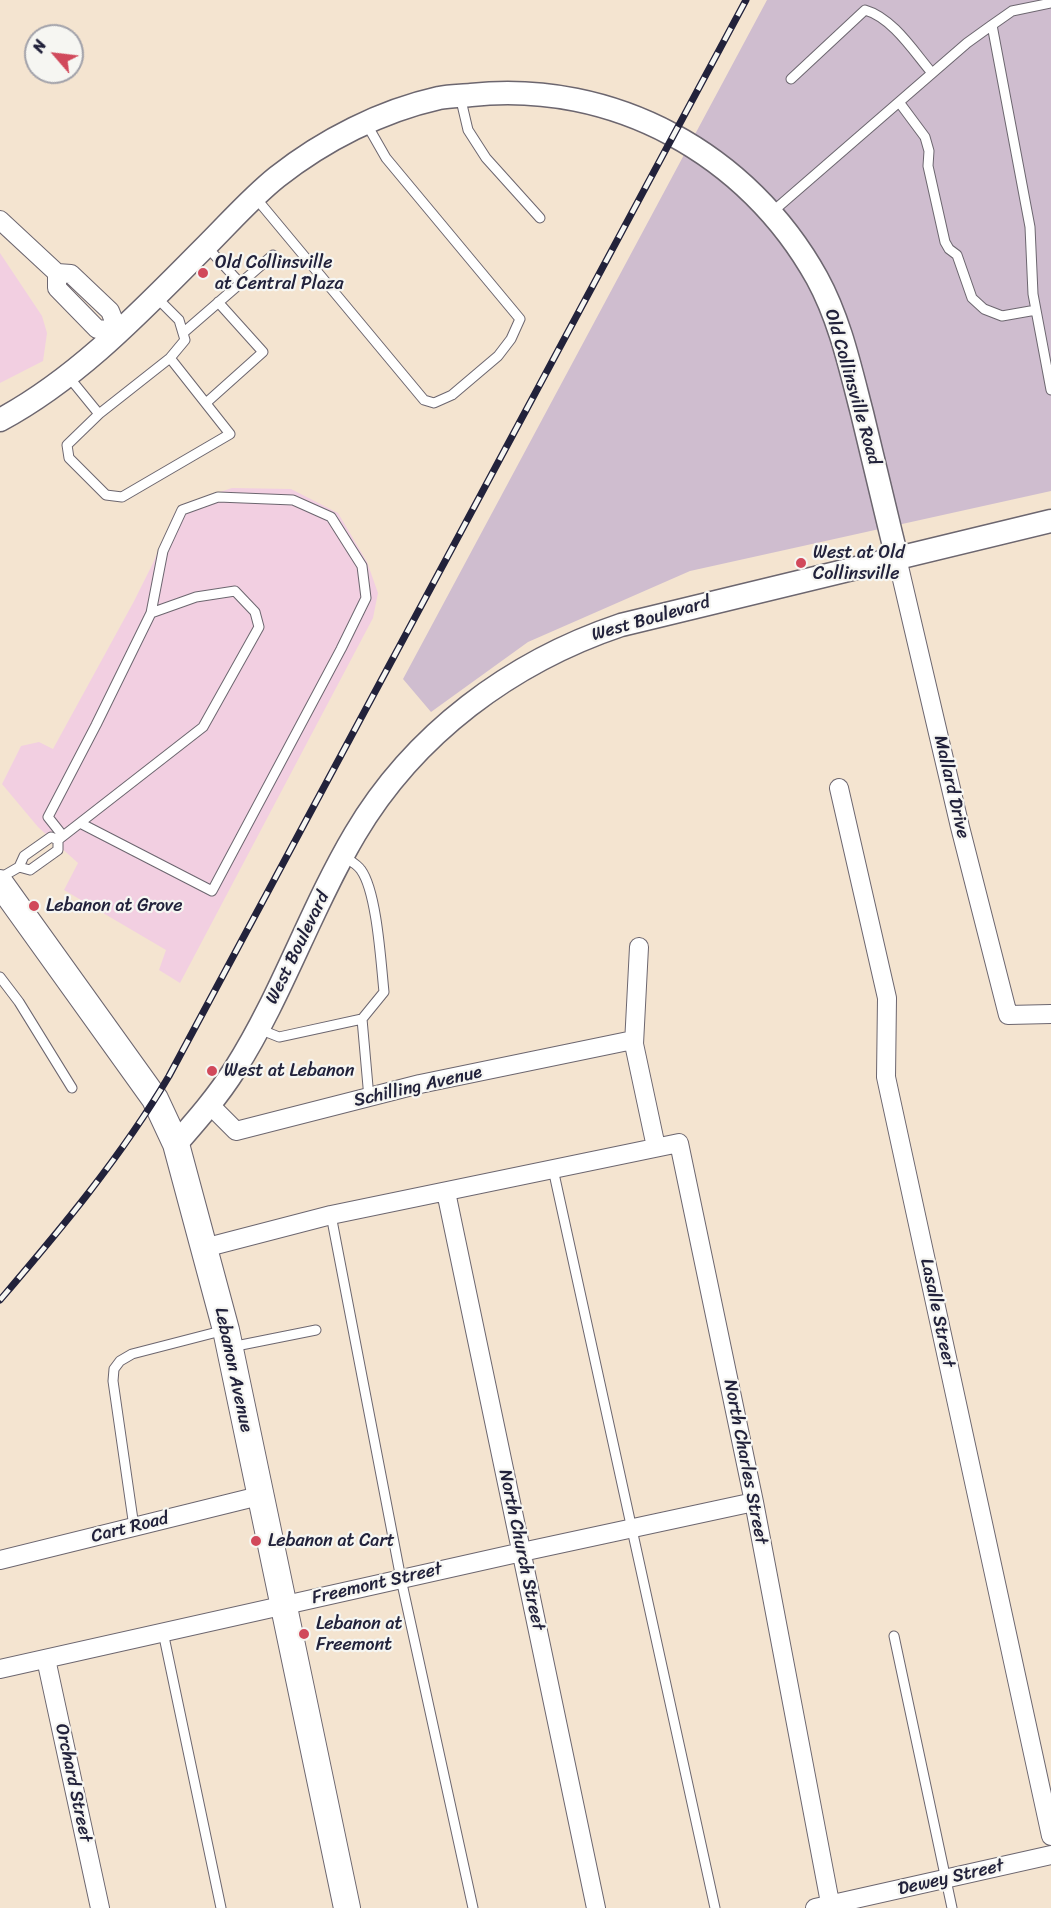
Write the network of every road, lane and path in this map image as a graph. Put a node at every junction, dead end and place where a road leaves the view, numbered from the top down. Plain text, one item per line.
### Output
1 (1051, 3) edge
2 (992, 25) junction
3 (932, 73) junction
4 (792, 79) dead end
5 (460, 96) junction
6 (899, 102) junction
7 (366, 123) junction
8 (255, 196) junction
9 (771, 213) junction
10 (540, 218) dead end
11 (0, 220) edge
12 (206, 246) junction
13 (273, 255) dead end
14 (240, 283) junction
15 (155, 296) junction
16 (218, 302) junction
17 (1036, 310) junction
18 (118, 332) junction
19 (183, 333) junction
20 (170, 358) junction
21 (68, 376) junction
22 (1051, 390) edge
23 (206, 403) junction
24 (99, 414) junction
25 (0, 420) edge
26 (1051, 521) edge
27 (897, 558) junction
28 (151, 613) junction
29 (839, 788) dead end
30 (80, 823) junction
31 (60, 838) junction
32 (343, 856) junction
33 (6, 876) edge
34 (639, 947) dead end
35 (0, 977) edge
36 (1051, 1014) edge
37 (362, 1019) junction
38 (259, 1029) junction
39 (634, 1044) junction
40 (72, 1088) dead end
41 (369, 1098) junction
42 (210, 1105) junction
43 (176, 1144) junction
44 (656, 1147) junction
45 (553, 1169) junction
46 (446, 1192) junction
47 (331, 1215) junction
48 (204, 1248) junction
49 (316, 1329) dead end
50 (227, 1339) junction
51 (260, 1496) junction
52 (754, 1502) junction
53 (134, 1527) junction
54 (631, 1528) junction
55 (522, 1552) junction
56 (0, 1560) edge
57 (401, 1579) junction
58 (282, 1605) junction
59 (163, 1632) junction
60 (894, 1636) dead end
61 (46, 1659) junction
62 (0, 1669) edge
63 (1051, 1836) edge
64 (1051, 1854) edge
65 (945, 1879) junction
66 (825, 1907) edge
67 (100, 1908) edge
68 (221, 1908) edge
69 (347, 1908) edge
70 (473, 1908) edge
71 (596, 1908) edge
72 (715, 1908) edge
73 (952, 1908) edge

1 - 2 lane
2 - 3 lane
2 - 17 lane
3 - 4 lane
3 - 6 lane
5 - 7 street, Old Collinsville Road
5 - 9 street, Old Collinsville Road
5 - 10 lane
6 - 9 lane
6 - 17 lane
7 - 8 street, Old Collinsville Road
7 - 8 lane
8 - 12 street, Old Collinsville Road
9 - 27 street, Old Collinsville Road
11 - 18 street
12 - 14 lane
12 - 15 street, Old Collinsville Road
13 - 14 lane
14 - 16 lane
15 - 18 street, Old Collinsville Road
15 - 19 lane
16 - 19 lane
16 - 23 lane
17 - 22 lane
18 - 21 street, Old Collinsville Road
19 - 20 lane
20 - 23 lane
20 - 24 lane
21 - 24 lane
21 - 25 street, Old Collinsville Road
23 - 24 lane
26 - 27 street, West Boulevard
27 - 32 street, West Boulevard
27 - 36 street, Mallard Drive
28 - 30 lane
28 - 30 lane
28 - 31 lane
29 - 63 street, Lasalle Street
30 - 31 lane
31 - 33 lane
31 - 33 lane
32 - 37 lane
32 - 38 street, West Boulevard
33 - 43 main road, Lebanon Avenue
34 - 39 street
35 - 40 lane
37 - 38 lane
37 - 41 lane
38 - 42 street, West Boulevard
39 - 41 street, Schilling Avenue
39 - 44 street
41 - 42 street, Schilling Avenue
42 - 43 street, West Boulevard
43 - 48 main road, Lebanon Avenue
44 - 45 street
44 - 52 street, North Charles Street
45 - 46 street
45 - 54 lane
46 - 47 street
46 - 55 street, North Church Street
47 - 48 street
47 - 57 lane
48 - 50 main road, Lebanon Avenue
49 - 50 lane
50 - 51 main road, Lebanon Avenue
50 - 53 lane
51 - 53 street, Cart Road
51 - 58 main road, Lebanon Avenue
52 - 54 street, Freemont Street
52 - 66 street, North Charles Street
53 - 56 street, Cart Road
54 - 55 street, Freemont Street
54 - 72 lane
55 - 57 street, Freemont Street
55 - 71 street, North Church Street
57 - 58 street, Freemont Street
57 - 70 lane
58 - 59 street, Freemont Street
58 - 69 main road, Lebanon Avenue
59 - 61 street, Freemont Street
59 - 68 lane
60 - 65 lane
61 - 62 street, Freemont Street
61 - 67 street, Orchard Street
64 - 65 street, Dewey Street
65 - 66 street, Dewey Street
65 - 73 lane

